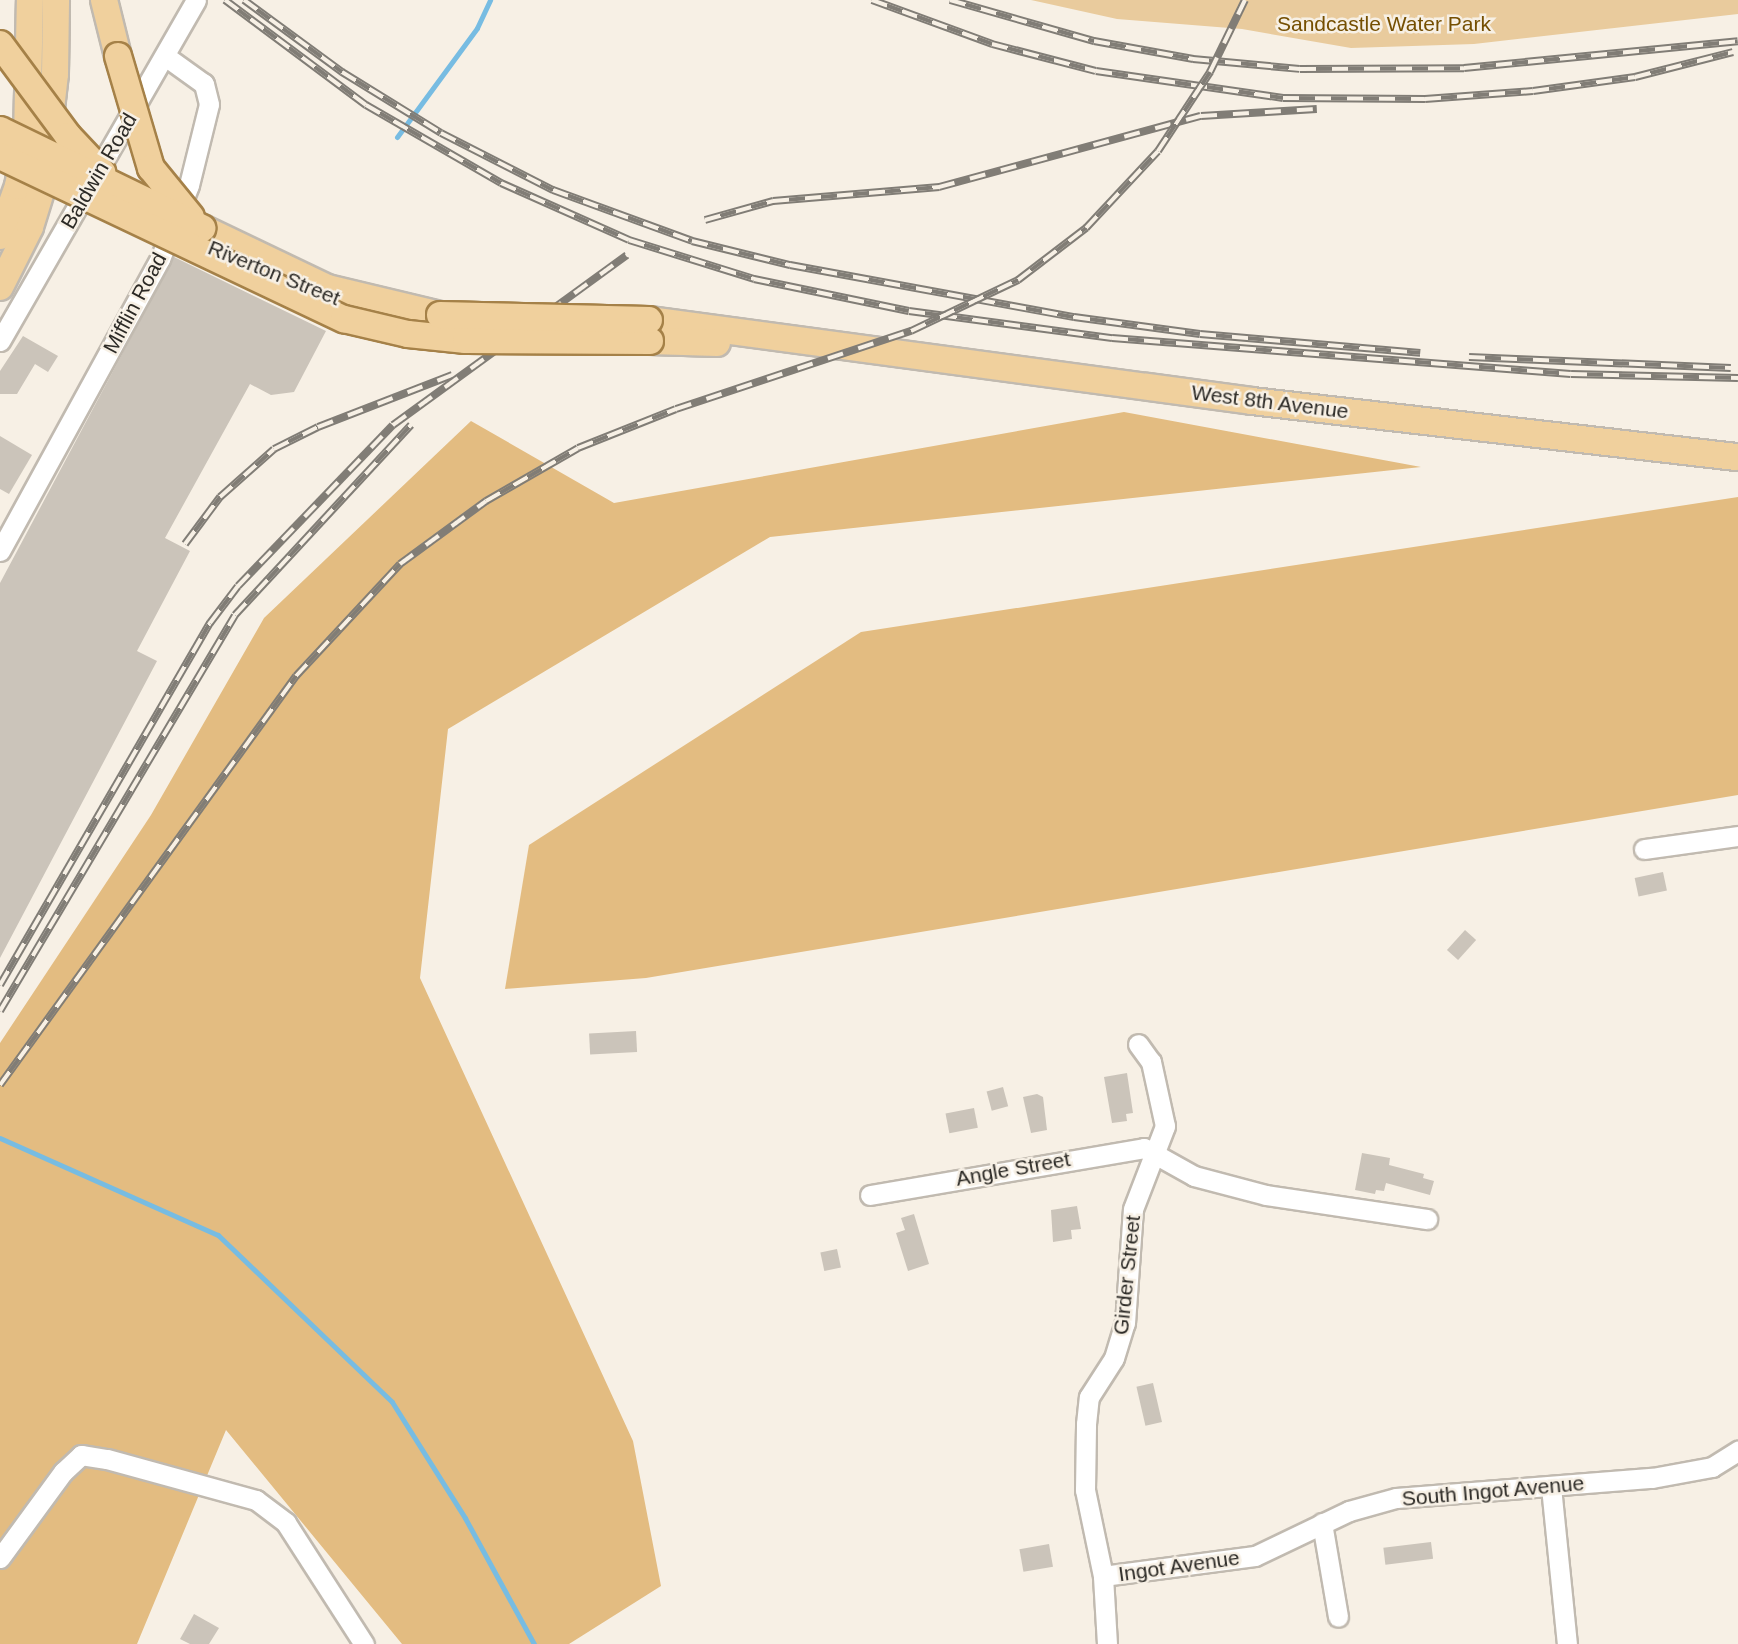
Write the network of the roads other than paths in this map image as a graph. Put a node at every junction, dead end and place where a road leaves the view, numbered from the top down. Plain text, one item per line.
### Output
1 (30, 0) edge
2 (56, 0) edge
3 (104, 0) edge
4 (196, 0) edge
5 (29, 39) junction
6 (0, 44) edge
7 (165, 57) junction
8 (0, 130) edge
9 (0, 142) edge
10 (0, 156) edge
11 (88, 190) junction
12 (131, 194) junction
13 (202, 228) junction
14 (171, 231) junction
15 (0, 236) edge
16 (0, 287) edge
17 (470, 330) dead end
18 (649, 330) junction
19 (0, 341) edge
20 (1738, 457) edge
21 (0, 551) edge
22 (1738, 836) edge
23 (1644, 849) dead end
24 (1138, 1044) dead end
25 (1156, 1151) junction
26 (870, 1195) dead end
27 (1427, 1219) dead end
28 (1738, 1451) edge
29 (1551, 1487) junction
30 (1322, 1523) junction
31 (1255, 1556) joint
32 (0, 1558) edge
33 (1103, 1576) junction
34 (1338, 1616) dead end
35 (364, 1644) edge
36 (1107, 1644) edge
37 (1567, 1644) edge

1 - 5 main road
2 - 16 main road
3 - 13 main road, bridge
4 - 7 street, Baldwin Road
5 - 9 main road
5 - 15 main road
6 - 12 main road, bridge
7 - 11 street, Baldwin Road
7 - 14 street, Mifflin Road
8 - 12 main road, bridge
10 - 18 main road, bridge
11 - 14 street, Riverton Street
11 - 19 street, Baldwin Road
12 - 13 main road, bridge
13 - 18 main road, bridge
14 - 17 street, Riverton Street
14 - 21 street, Mifflin Road
18 - 20 main road, West 8th Avenue
22 - 23 street
24 - 25 street
25 - 26 street, Angle Street
25 - 27 street
25 - 33 street, Girder Street
28 - 29 street, South Ingot Avenue
29 - 30 street, South Ingot Avenue
29 - 37 street
30 - 31 street, South Ingot Avenue
30 - 34 street
31 - 33 street, Ingot Avenue
32 - 35 street
33 - 36 street, Girder Street

